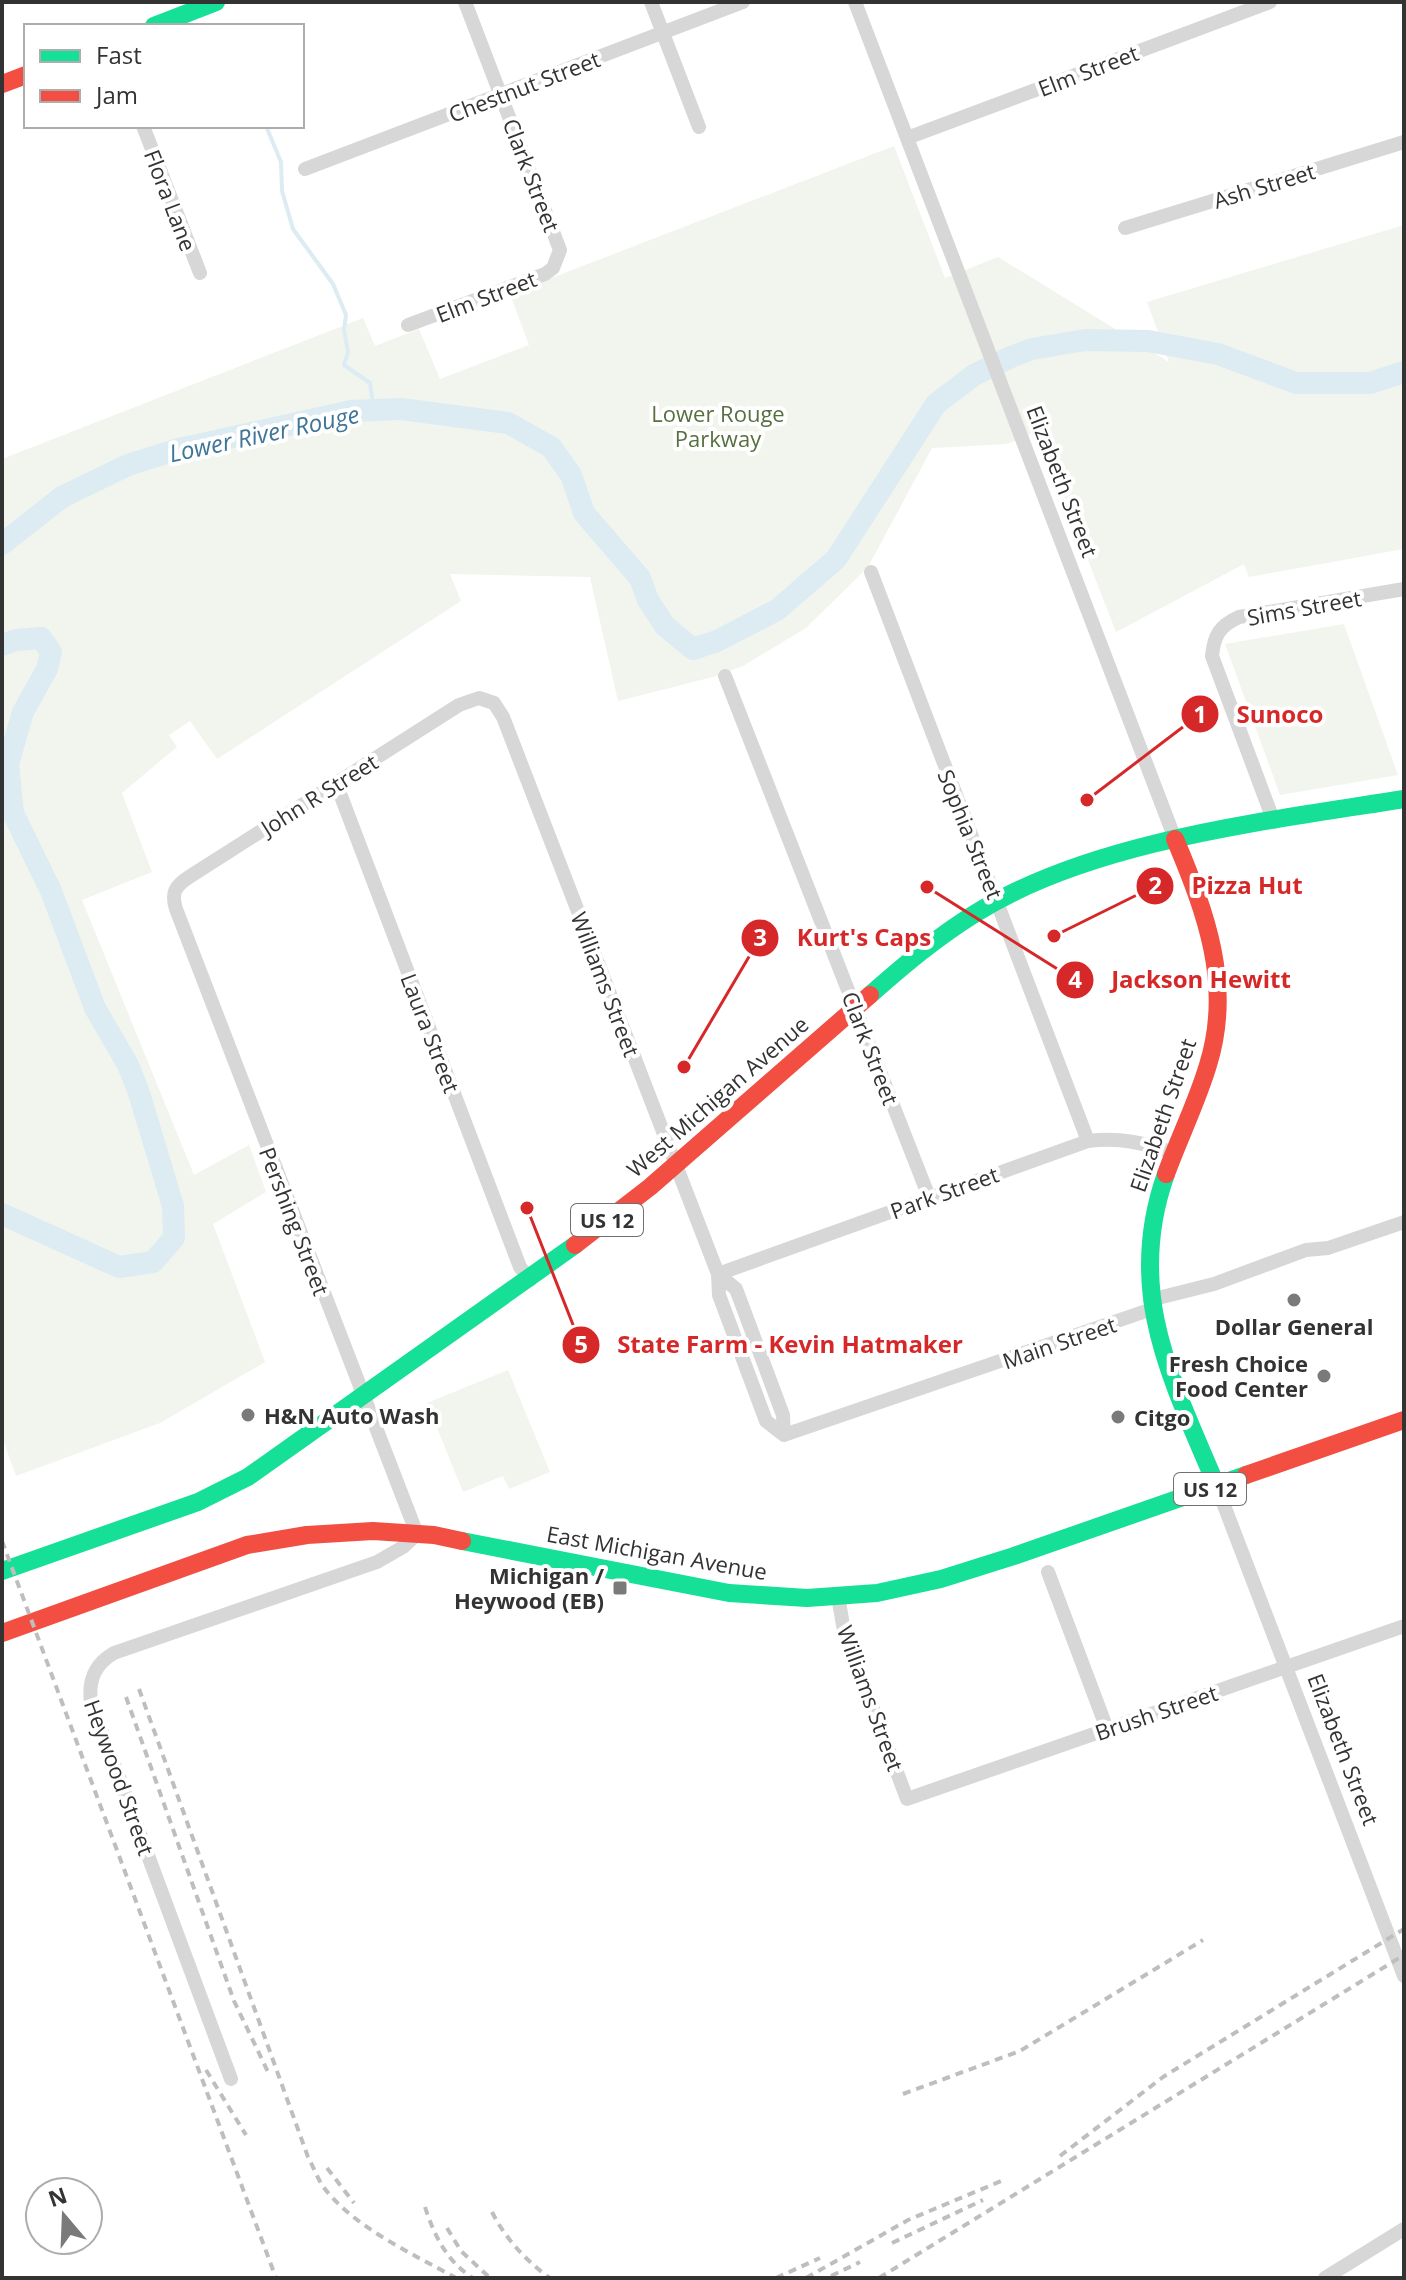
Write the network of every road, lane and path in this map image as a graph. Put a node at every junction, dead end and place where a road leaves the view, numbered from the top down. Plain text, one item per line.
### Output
1 (216, 2) edge
2 (465, 2) edge
3 (651, 2) edge
4 (743, 2) edge
5 (855, 2) edge
6 (1270, 2) edge
7 (159, 24) edge
8 (663, 33) junction
9 (24, 76) edge
10 (2, 84) edge
11 (501, 94) junction
12 (699, 127) dead end
13 (144, 128) edge
14 (907, 138) junction
15 (1404, 142) edge
16 (305, 169) dead end
17 (1125, 228) dead end
18 (558, 260) joint
19 (200, 273) dead end
20 (408, 325) dead end
21 (871, 572) dead end
22 (1404, 589) edge
23 (725, 676) dead end
24 (486, 699) joint
25 (336, 783) junction
26 (1404, 799) edge
27 (1274, 822) junction
28 (1175, 839) junction
29 (997, 899) junction
30 (176, 909) joint
31 (855, 1008) junction
32 (1088, 1141) junction
33 (1174, 1153) junction
34 (674, 1166) junction
35 (929, 1197) junction
36 (1404, 1222) edge
37 (718, 1274) junction
38 (530, 1280) junction
39 (1151, 1305) junction
40 (363, 1397) junction
41 (1404, 1420) edge
42 (784, 1435) joint
43 (1217, 1487) junction
44 (417, 1534) junction
45 (7, 1569) edge
46 (1048, 1572) dead end
47 (838, 1596) junction
48 (1404, 1626) edge
49 (2, 1633) edge
50 (1286, 1666) junction
51 (1107, 1729) junction
52 (907, 1799) joint
53 (1404, 1976) edge
54 (231, 2079) dead end
55 (1404, 2229) edge
56 (1327, 2278) edge

1 - 7 main road
2 - 11 street, Clark Street
3 - 8 street
4 - 8 street, Chestnut Street
5 - 14 street, Elizabeth Street
6 - 14 street, Elm Street
8 - 11 street, Chestnut Street
8 - 12 street
9 - 10 main road
11 - 16 street, Chestnut Street
11 - 18 street, Clark Street
13 - 19 street, Flora Lane
14 - 28 street, Elizabeth Street
15 - 17 street, Ash Street
18 - 20 street, Elm Street
21 - 29 street, Sophia Street
22 - 27 street, Sims Street
23 - 31 street, Clark Street
24 - 25 street, John R Street
24 - 34 street, Williams Street
25 - 30 street, John R Street
25 - 38 street, Laura Street
26 - 27 main road, West Michigan Avenue / US 12
27 - 28 main road, West Michigan Avenue / US 12
28 - 29 main road, West Michigan Avenue / US 12
28 - 33 main road, Elizabeth Street
29 - 31 main road, West Michigan Avenue / US 12
29 - 32 street, Sophia Street
30 - 40 street, Pershing Street
31 - 34 main road, West Michigan Avenue / US 12
31 - 35 street, Clark Street
32 - 33 street, Park Street
32 - 35 street, Park Street
33 - 39 main road, Elizabeth Street
34 - 37 street, Williams Street
34 - 38 main road, West Michigan Avenue / US 12
35 - 37 street, Park Street
36 - 39 street, Main Street
37 - 42 street, Williams Street
38 - 40 main road, West Michigan Avenue / US 12
39 - 42 street, Main Street
39 - 43 main road, Elizabeth Street
40 - 44 street, Pershing Street
40 - 45 main road, West Michigan Avenue / US 12
41 - 43 main road, East Michigan Avenue / US 12
43 - 47 main road, East Michigan Avenue / US 12
43 - 50 street, Elizabeth Street
44 - 47 main road, East Michigan Avenue / US 12
44 - 49 main road, East Michigan Avenue / US 12
44 - 54 street, Heywood Street
46 - 51 street
47 - 52 street, Williams Street
48 - 50 street, Brush Street
50 - 51 street, Brush Street
50 - 53 street, Elizabeth Street
51 - 52 street, Brush Street
55 - 56 street

